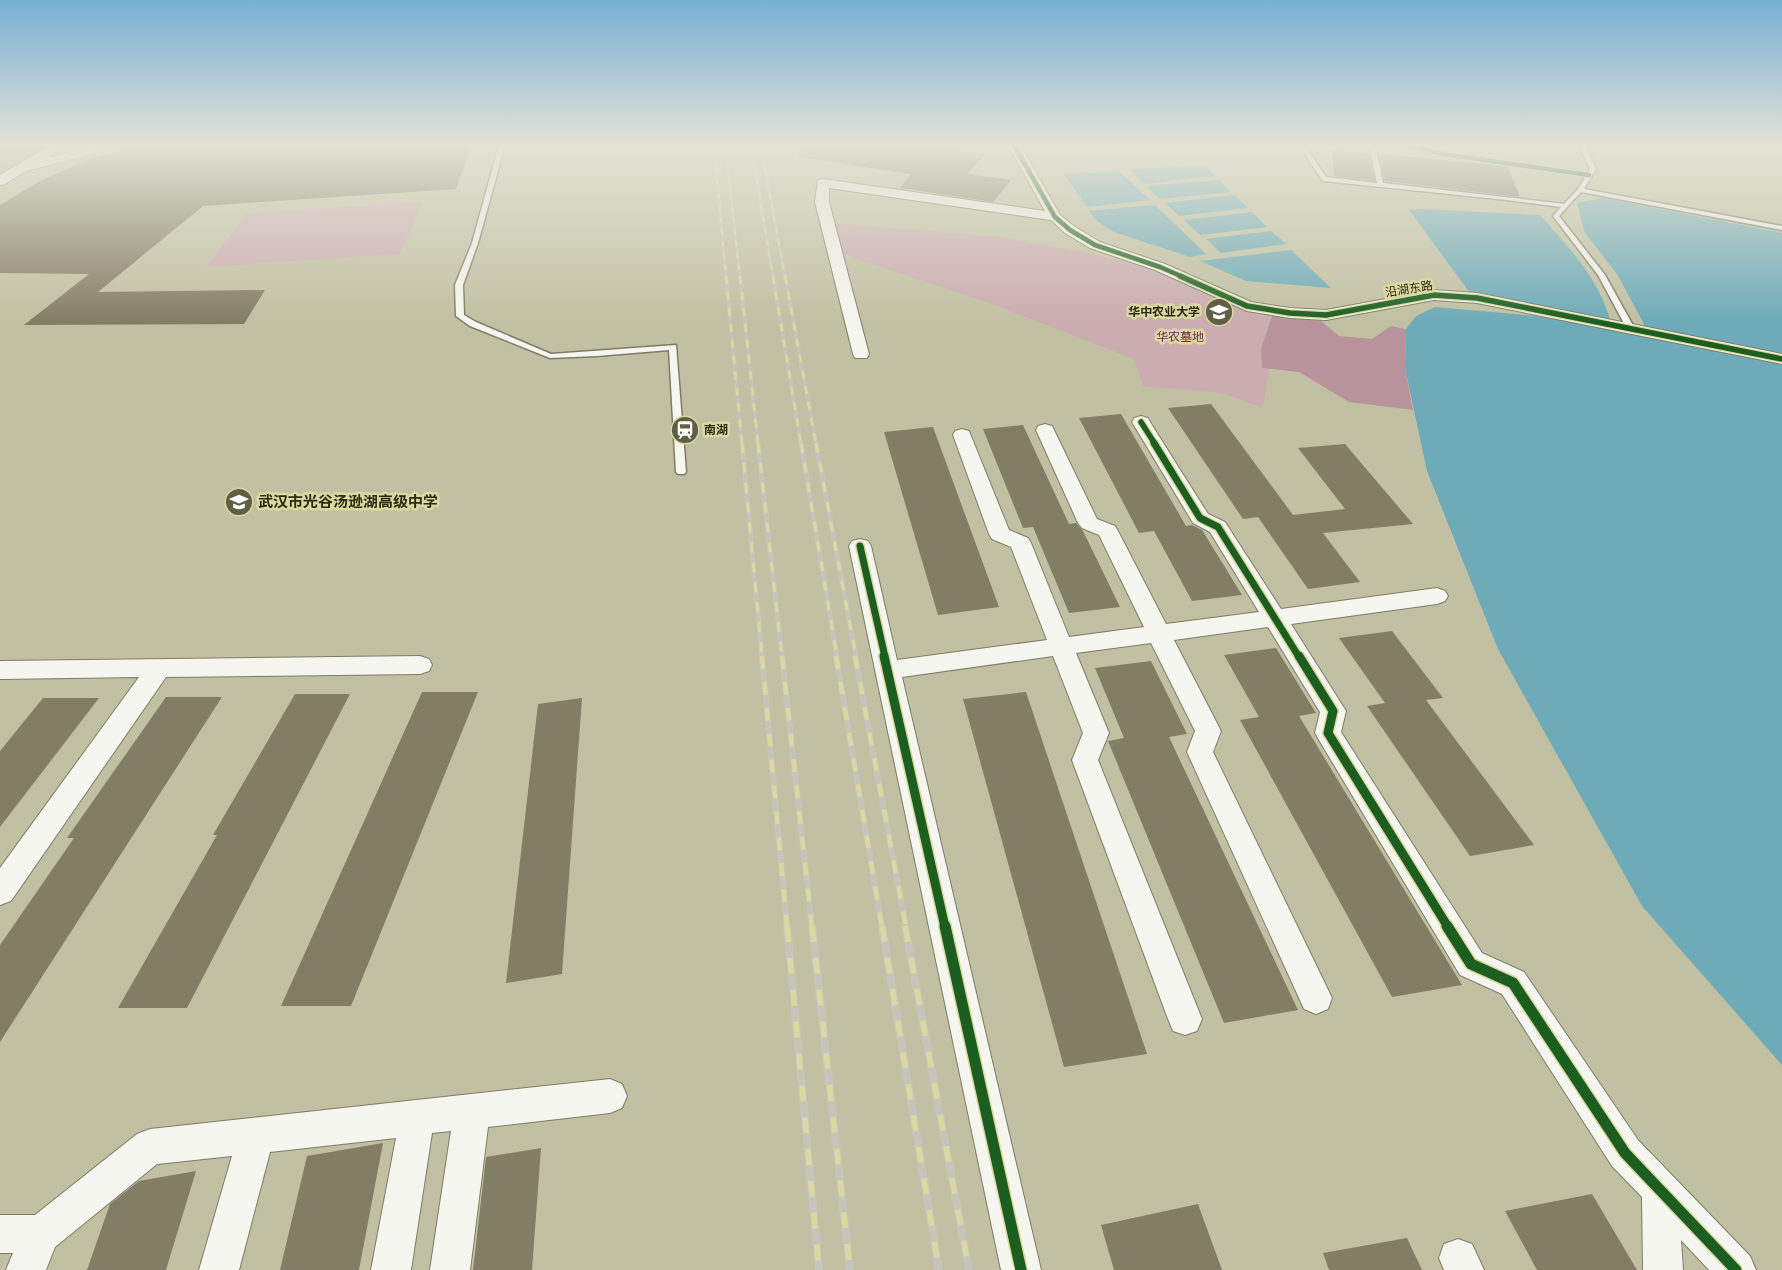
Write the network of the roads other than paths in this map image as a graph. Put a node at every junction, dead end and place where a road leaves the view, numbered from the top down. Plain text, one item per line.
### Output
1 (486, 204) edge
2 (823, 204) edge
3 (968, 204) edge
4 (1048, 204) edge
5 (1550, 204) edge
6 (1656, 204) edge
7 (1565, 206) joint
8 (1055, 217) junction
9 (1782, 228) edge
10 (1631, 329) junction
11 (861, 354) dead end
12 (1782, 358) edge
13 (1141, 422) dead end
14 (1045, 430) dead end
15 (962, 435) dead end
16 (681, 472) dead end
17 (860, 546) dead end
18 (1437, 596) dead end
19 (1274, 617) junction
20 (1158, 633) junction
21 (1062, 646) junction
22 (420, 665) dead end
23 (159, 668) junction
24 (0, 670) edge
25 (887, 670) junction
26 (0, 892) edge
27 (1316, 998) dead end
28 (1184, 1019) dead end
29 (610, 1096) dead end
30 (472, 1111) junction
31 (417, 1117) junction
32 (256, 1135) junction
33 (1660, 1191) junction
34 (0, 1234) edge
35 (41, 1234) junction
36 (26, 1270) edge
37 (219, 1270) edge
38 (391, 1270) edge
39 (450, 1270) edge
40 (1021, 1270) edge
41 (1664, 1270) edge
42 (1736, 1270) edge

1 - 16 lane
2 - 11 street
3 - 8 street
4 - 8 street
5 - 7 lane
6 - 9 lane
7 - 10 lane
8 - 10 street, 沿湖东路
10 - 12 street, 沿湖东路
13 - 19 street
14 - 20 street
15 - 21 street
17 - 25 street
18 - 19 street
19 - 20 street
19 - 33 street
20 - 21 street
20 - 27 street
21 - 25 street
21 - 28 street
22 - 23 street
23 - 24 street
23 - 26 street
25 - 40 street
29 - 30 street
30 - 31 street
30 - 39 street
31 - 32 street
31 - 38 street
32 - 35 street
32 - 37 street
33 - 41 street
33 - 42 street
34 - 35 street
35 - 36 street

